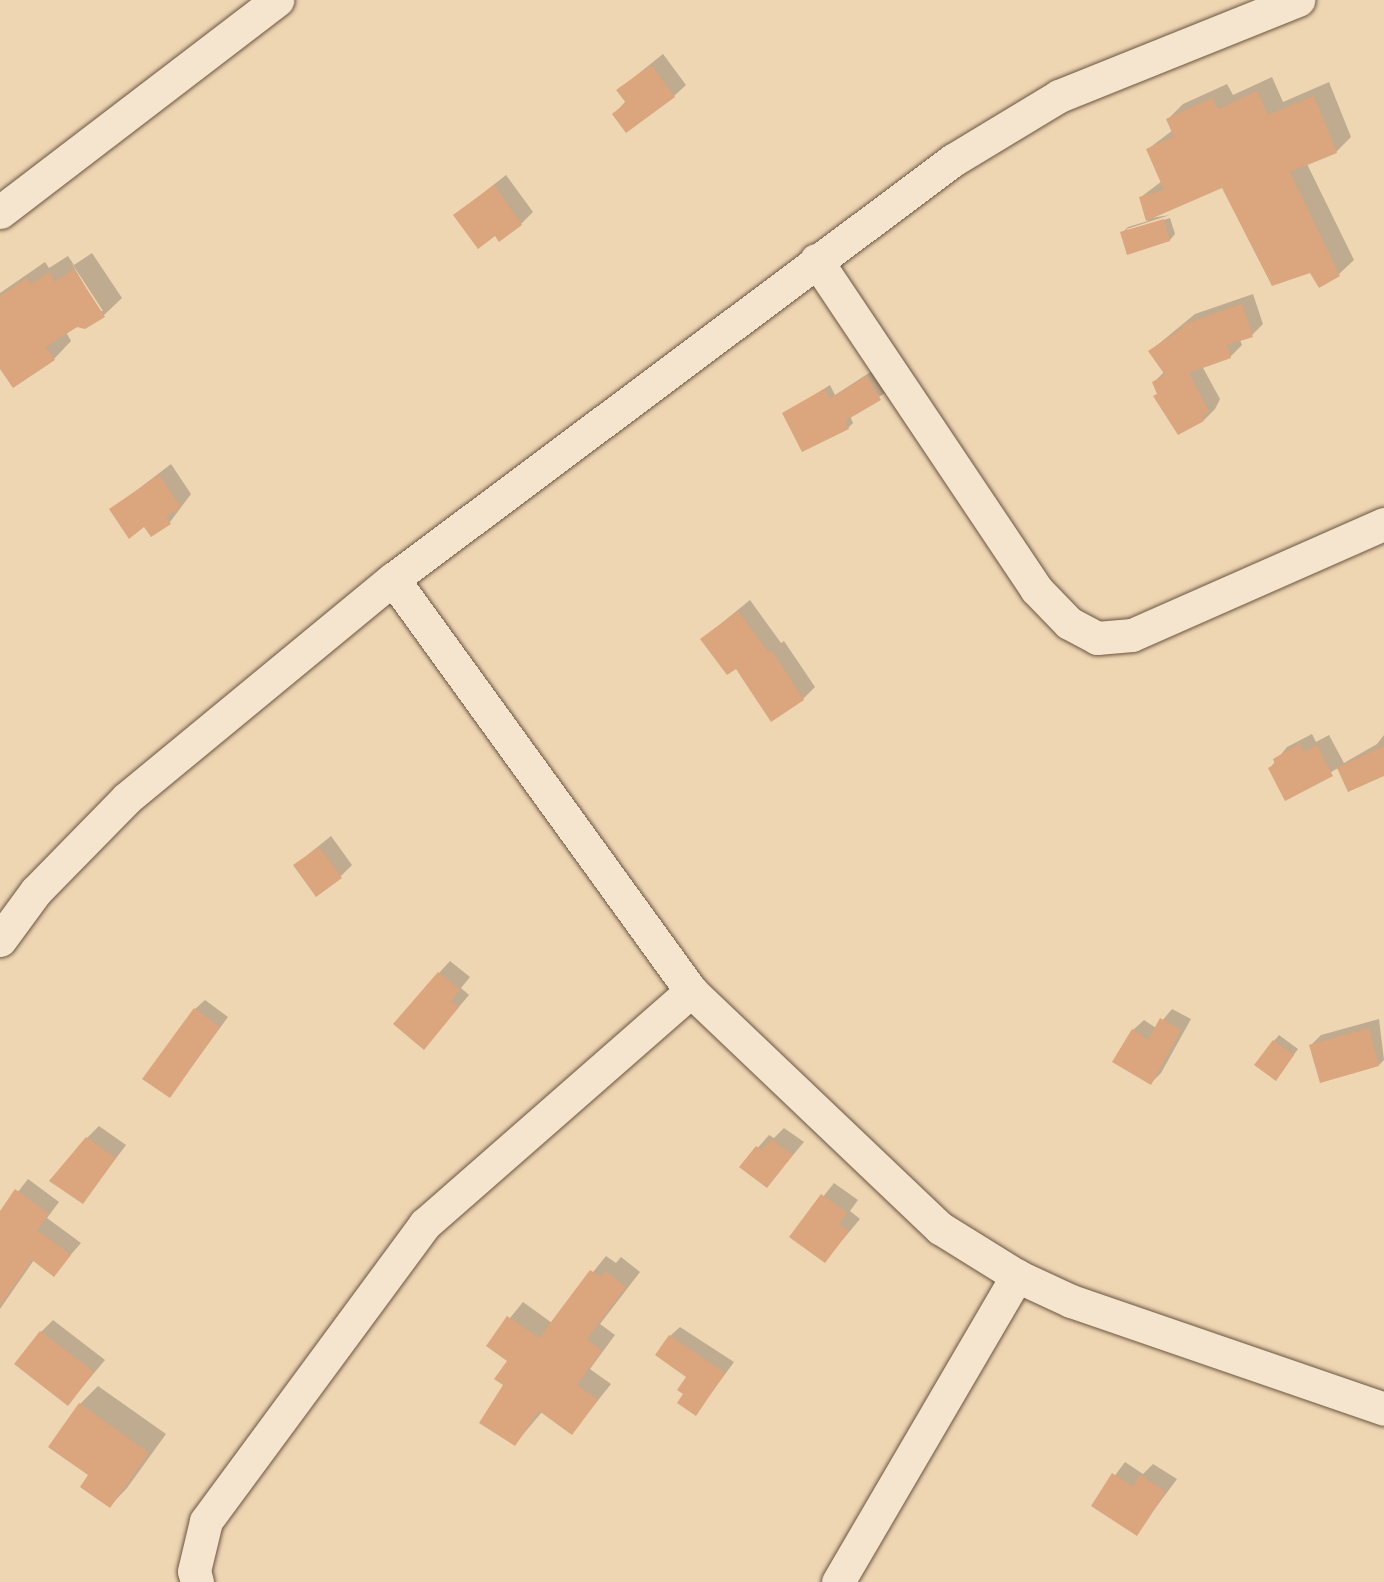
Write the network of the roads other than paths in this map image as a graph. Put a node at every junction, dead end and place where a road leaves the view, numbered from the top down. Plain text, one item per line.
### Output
1 (277, 0) edge
2 (1298, 0) edge
3 (0, 212) edge
4 (816, 260) junction
5 (1384, 524) edge
6 (393, 579) junction
7 (0, 940) edge
8 (691, 991) junction
9 (1017, 1276) junction
10 (1384, 1409) edge
11 (197, 1582) edge
12 (838, 1582) edge

1 - 3 street
2 - 4 street
4 - 5 street
4 - 6 street
6 - 7 street
6 - 8 street
8 - 9 street
8 - 11 street
9 - 10 street
9 - 12 street

